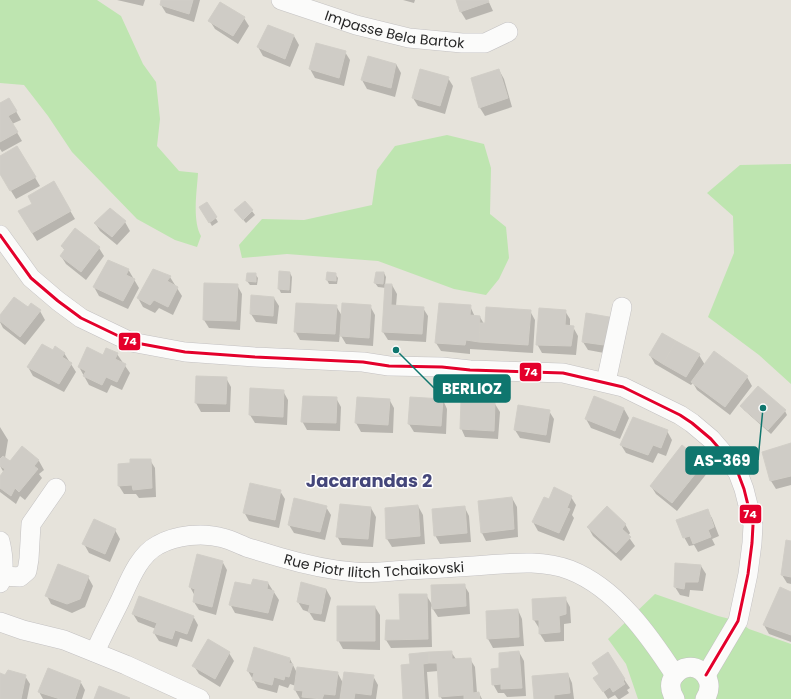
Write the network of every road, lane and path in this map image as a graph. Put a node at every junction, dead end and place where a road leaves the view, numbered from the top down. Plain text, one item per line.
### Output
1 (281, 0) edge
2 (508, 32) dead end
3 (0, 235) edge
4 (622, 307) dead end
5 (606, 382) junction
6 (56, 488) dead end
7 (0, 541) edge
8 (1, 580) edge
9 (0, 622) edge
10 (94, 652) junction
11 (675, 675) junction
12 (706, 675) junction
13 (671, 697) edge
14 (200, 699) edge
15 (705, 699) edge

1 - 2 street, Impasse Bela Bartok
3 - 5 street
4 - 5 street
5 - 12 street
6 - 8 street
7 - 8 street
9 - 10 street
10 - 11 street, Rue Piotr Ilitch Tchaikovski
10 - 14 street
11 - 12 street
11 - 13 street
12 - 15 street

